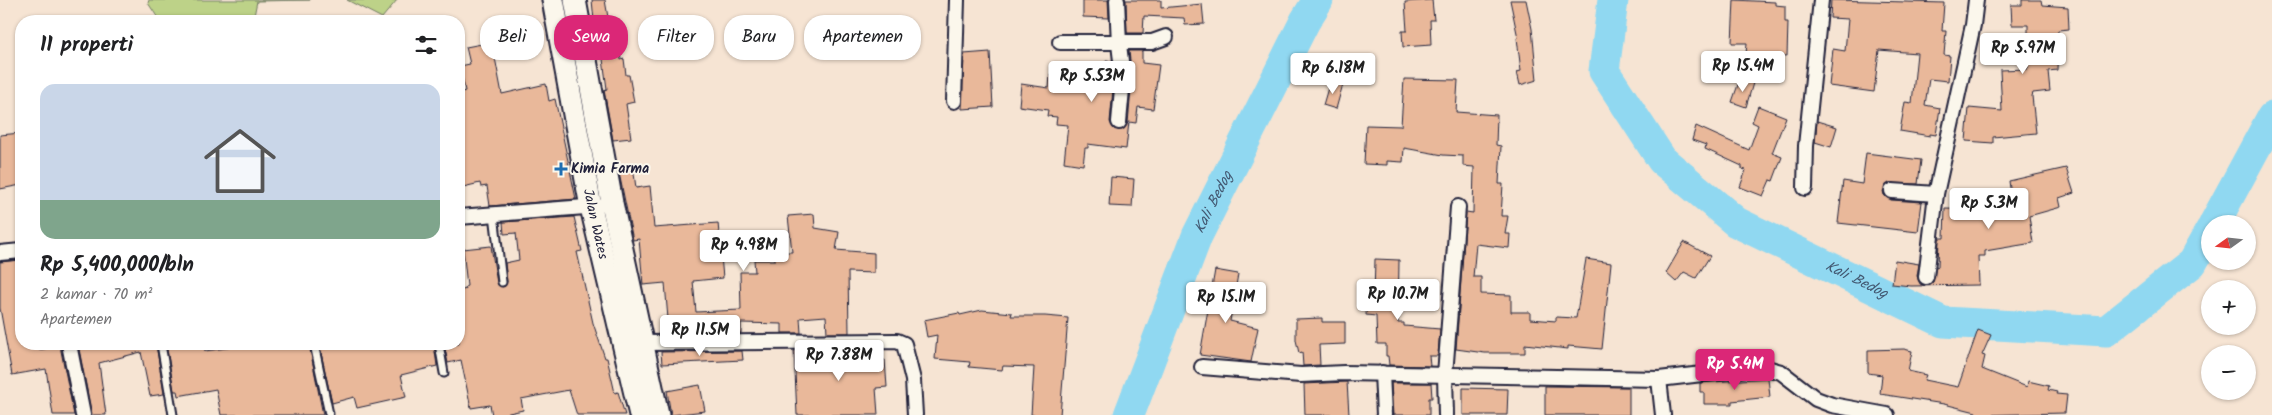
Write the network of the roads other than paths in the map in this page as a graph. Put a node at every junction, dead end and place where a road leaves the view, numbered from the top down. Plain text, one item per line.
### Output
1 (553, 0) edge
2 (575, 0) edge
3 (956, 0) edge
4 (1117, 0) edge
5 (1821, 0) edge
6 (1976, 0) edge
7 (1166, 37) dead end
8 (1060, 42) dead end
9 (1119, 44) junction
10 (954, 101) dead end
11 (1119, 122) dead end
12 (1805, 188) dead end
13 (1892, 190) dead end
14 (1936, 194) junction
15 (612, 203) junction
16 (591, 207) junction
17 (1458, 207) dead end
18 (494, 214) junction
19 (465, 216) edge
20 (15, 252) edge
21 (0, 253) edge
22 (1926, 277) dead end
23 (502, 282) dead end
24 (643, 342) junction
25 (70, 350) edge
26 (162, 350) edge
27 (315, 350) edge
28 (440, 350) edge
29 (1202, 366) dead end
30 (444, 373) dead end
31 (1382, 373) junction
32 (1445, 375) junction
33 (1659, 379) junction
34 (329, 414) edge
35 (83, 415) edge
36 (173, 415) edge
37 (640, 415) edge
38 (658, 415) edge
39 (915, 415) edge
40 (1384, 415) edge
41 (1446, 415) edge
42 (1663, 415) edge
43 (1887, 415) edge

1 - 16 main road, Jalan Wates
2 - 15 main road, Jalan Wates
3 - 10 street
4 - 9 street
5 - 12 street
6 - 14 street
7 - 9 street
8 - 9 street
9 - 11 street
13 - 14 street
14 - 22 street
15 - 16 street
15 - 24 main road, Jalan Wates
16 - 18 street
16 - 37 main road, Jalan Wates
17 - 32 street
18 - 19 street
18 - 23 lane
20 - 21 street
24 - 38 main road, Jalan Wates
24 - 39 street
25 - 35 street
26 - 36 lane
27 - 34 lane
28 - 30 lane
29 - 31 street
31 - 32 street
31 - 40 street
32 - 33 street
32 - 41 street
33 - 42 street
33 - 43 street

